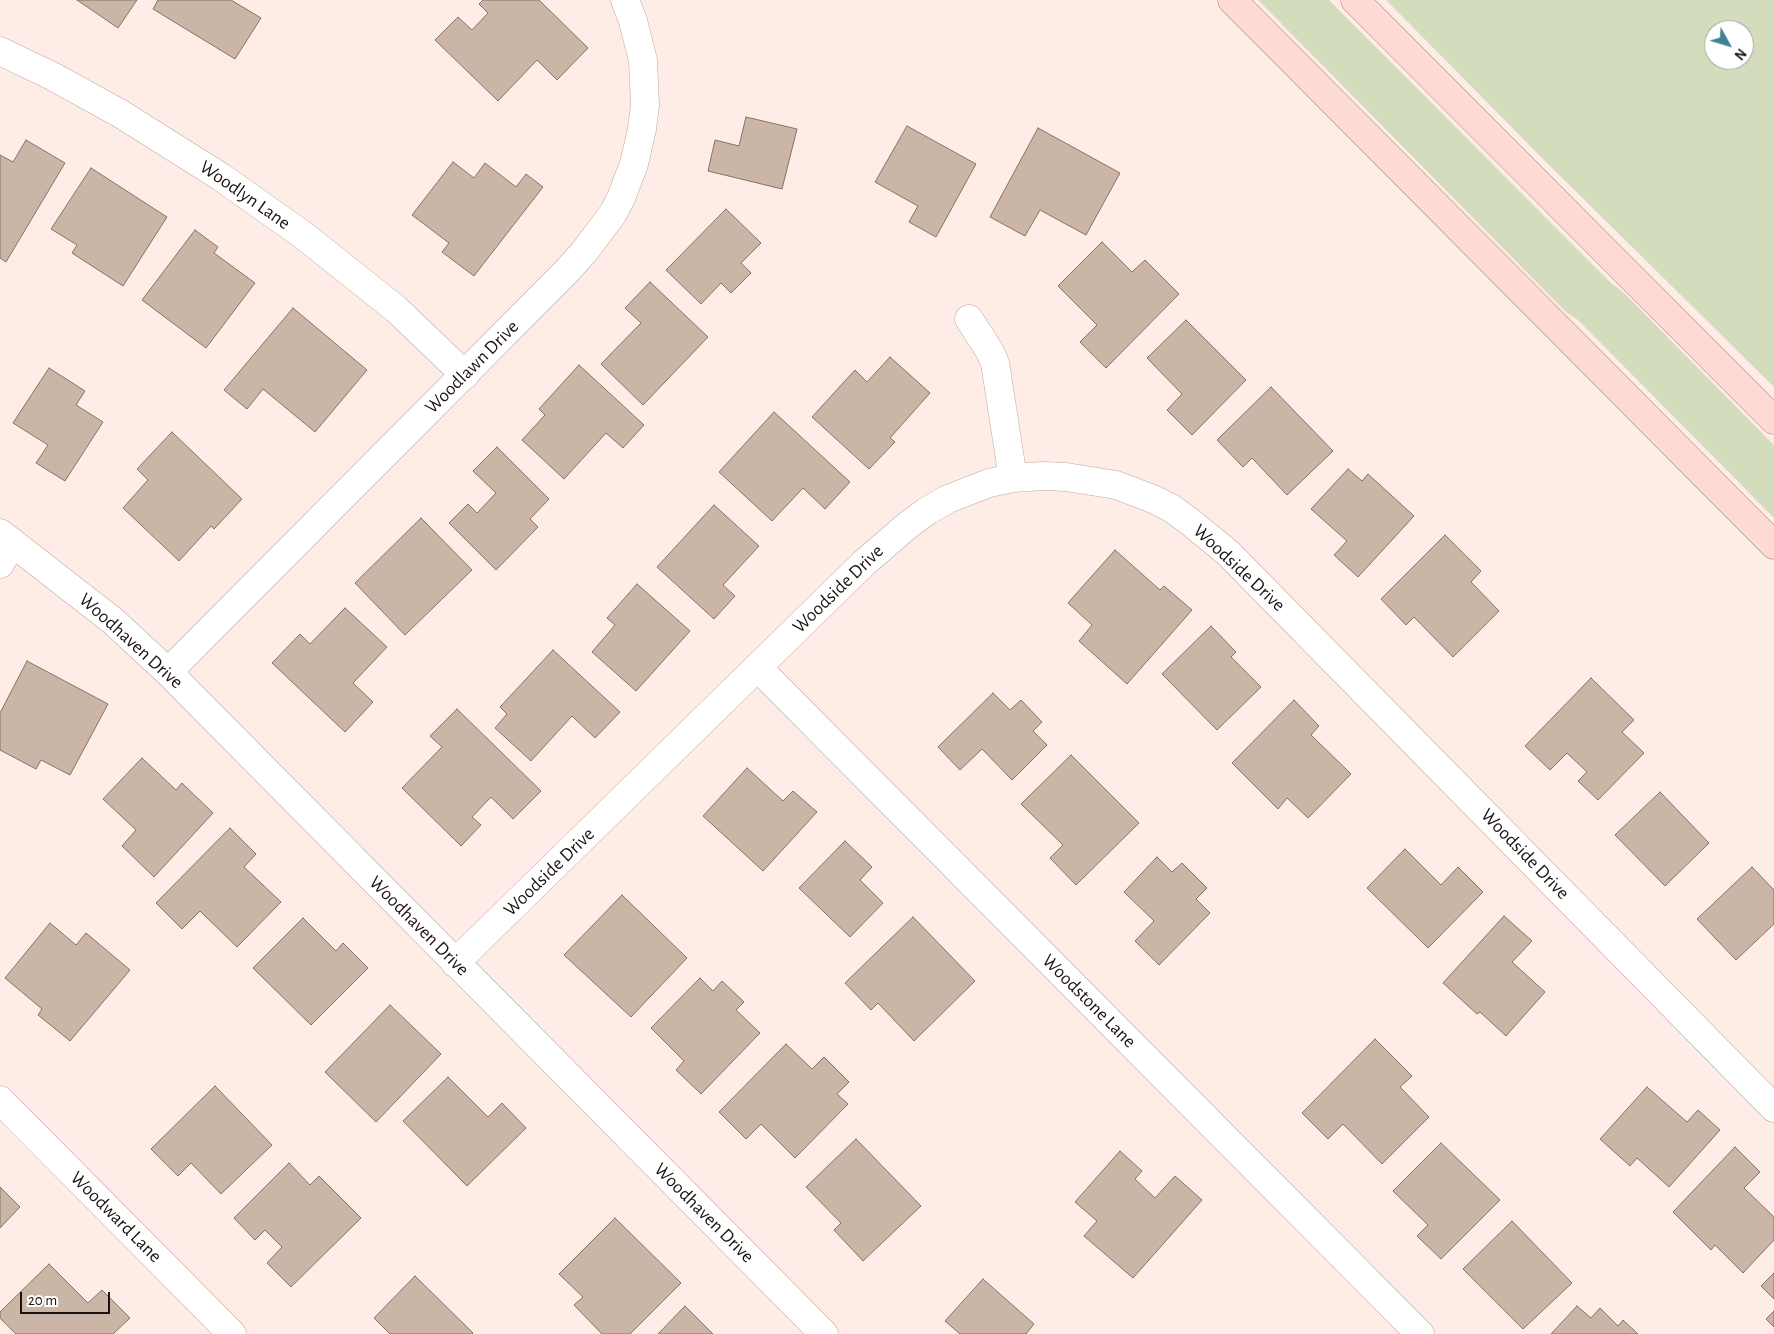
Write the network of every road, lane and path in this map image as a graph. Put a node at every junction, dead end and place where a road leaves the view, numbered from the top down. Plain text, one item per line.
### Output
1 (625, 0) edge
2 (1232, 0) edge
3 (1355, 0) edge
4 (0, 51) edge
5 (969, 319) dead end
6 (465, 375) junction
7 (1774, 420) edge
8 (1013, 478) junction
9 (1774, 545) edge
10 (4, 546) edge
11 (758, 668) junction
12 (168, 672) junction
13 (455, 963) junction
14 (0, 1100) edge
15 (1774, 1108) edge
16 (232, 1334) edge
17 (824, 1334) edge
18 (1420, 1334) edge

1 - 6 street, Woodlawn Drive
2 - 9 main road
3 - 7 main road
4 - 6 street, Woodlyn Lane
5 - 8 street
6 - 12 street, Woodlawn Drive
8 - 11 street, Woodside Drive
8 - 15 street, Woodside Drive
10 - 12 street, Woodhaven Drive
11 - 13 street, Woodside Drive
11 - 18 street, Woodstone Lane
12 - 13 street, Woodhaven Drive
13 - 17 street, Woodhaven Drive
14 - 16 street, Woodward Lane

